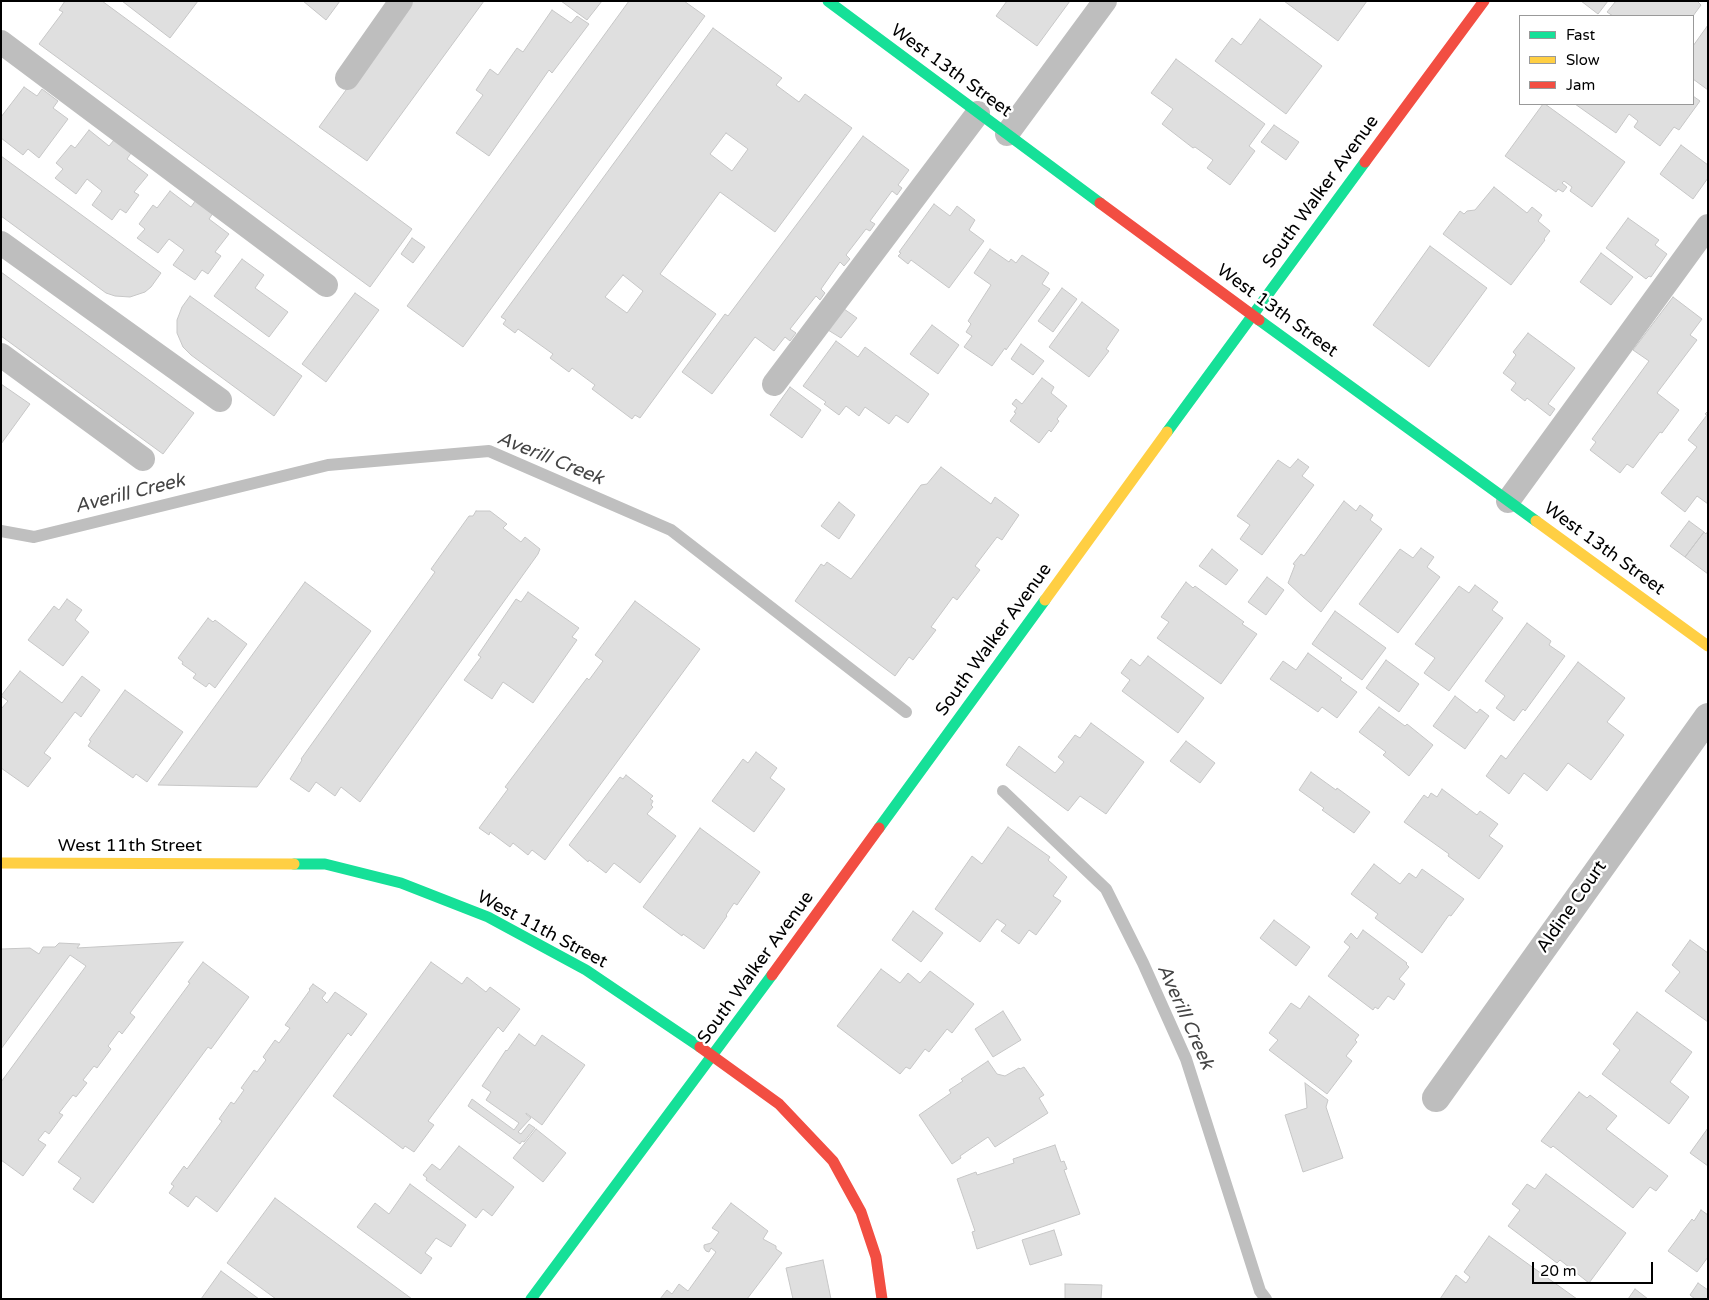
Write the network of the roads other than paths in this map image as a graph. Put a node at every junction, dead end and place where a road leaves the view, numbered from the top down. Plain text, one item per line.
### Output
1 (401, 1) edge
2 (828, 1) edge
3 (1106, 1) edge
4 (1484, 1) edge
5 (1, 42) edge
6 (347, 78) dead end
7 (978, 113) junction
8 (1007, 134) junction
9 (1708, 226) edge
10 (1, 243) edge
11 (326, 285) dead end
12 (1252, 315) junction
13 (1, 356) edge
14 (774, 384) dead end
15 (220, 400) dead end
16 (143, 458) dead end
17 (1508, 501) junction
18 (1708, 646) edge
19 (1708, 717) edge
20 (1, 863) edge
21 (713, 1056) junction
22 (1436, 1098) dead end
23 (531, 1299) edge
24 (882, 1299) edge

1 - 6 lane
2 - 7 street, West 13th Street
3 - 8 lane
4 - 12 street, South Walker Avenue
5 - 11 lane
7 - 8 street, West 13th Street
7 - 14 lane
8 - 12 street, West 13th Street
9 - 17 lane
10 - 15 lane
12 - 17 street, West 13th Street
12 - 21 street, South Walker Avenue
13 - 16 lane
17 - 18 street, West 13th Street
19 - 22 street, Aldine Court
20 - 21 street, West 11th Street
21 - 23 street, South Walker Avenue
21 - 24 street, West 11th Street

